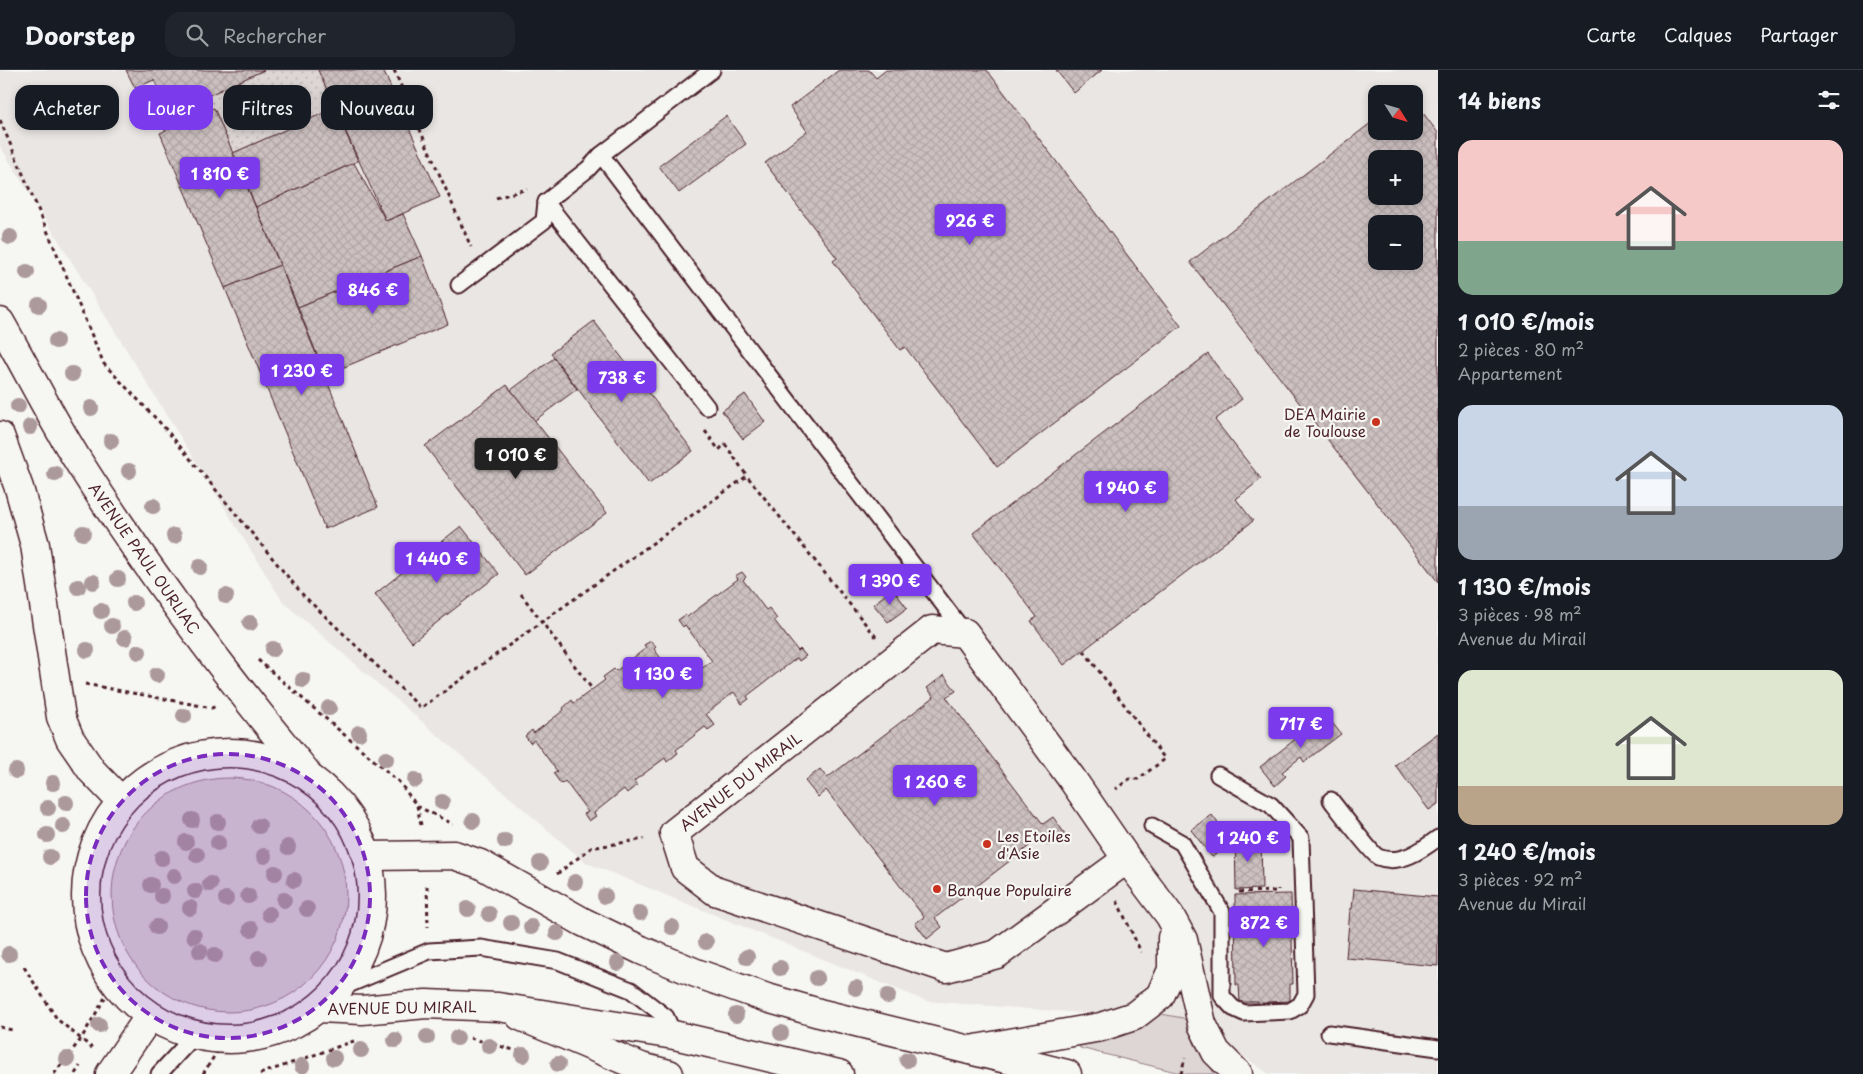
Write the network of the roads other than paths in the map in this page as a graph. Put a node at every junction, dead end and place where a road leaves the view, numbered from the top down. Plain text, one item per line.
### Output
1 (712, 70) edge
2 (601, 155) junction
3 (546, 202) junction
4 (459, 285) dead end
5 (0, 322) edge
6 (707, 407) dead end
7 (0, 436) edge
8 (965, 633) junction
9 (1218, 775) dead end
10 (312, 779) junction
11 (1331, 800) dead end
12 (121, 801) junction
13 (1152, 826) dead end
14 (1438, 838) edge
15 (367, 856) junction
16 (1127, 859) junction
17 (1170, 916) junction
18 (327, 999) junction
19 (498, 1006) junction
20 (149, 1017) junction
21 (1329, 1033) dead end
22 (195, 1035) junction
23 (674, 1035) junction
24 (1438, 1048) edge
25 (970, 1050) junction
26 (110, 1074) edge
27 (159, 1074) edge
28 (669, 1074) edge
29 (840, 1074) edge
30 (1067, 1074) edge
31 (1238, 1074) edge

1 - 2 lane
2 - 3 lane
2 - 8 lane
3 - 4 lane
3 - 6 lane
5 - 10 main road, AVENUE PAUL OURLIAC
7 - 12 main road
8 - 16 main road
8 - 16 main road, AVENUE DU MIRAIL
9 - 13 lane
10 - 12 main road
10 - 15 main road
11 - 14 lane
12 - 20 main road
15 - 18 main road
15 - 25 main road
16 - 17 main road
17 - 25 main road
17 - 31 main road
18 - 19 main road, AVENUE DU MIRAIL
18 - 22 main road
18 - 23 lane
19 - 23 main road, AVENUE DU MIRAIL
19 - 28 main road
20 - 22 main road
20 - 26 main road
21 - 24 lane
22 - 27 lane
23 - 29 main road, AVENUE DU MIRAIL
25 - 30 main road

